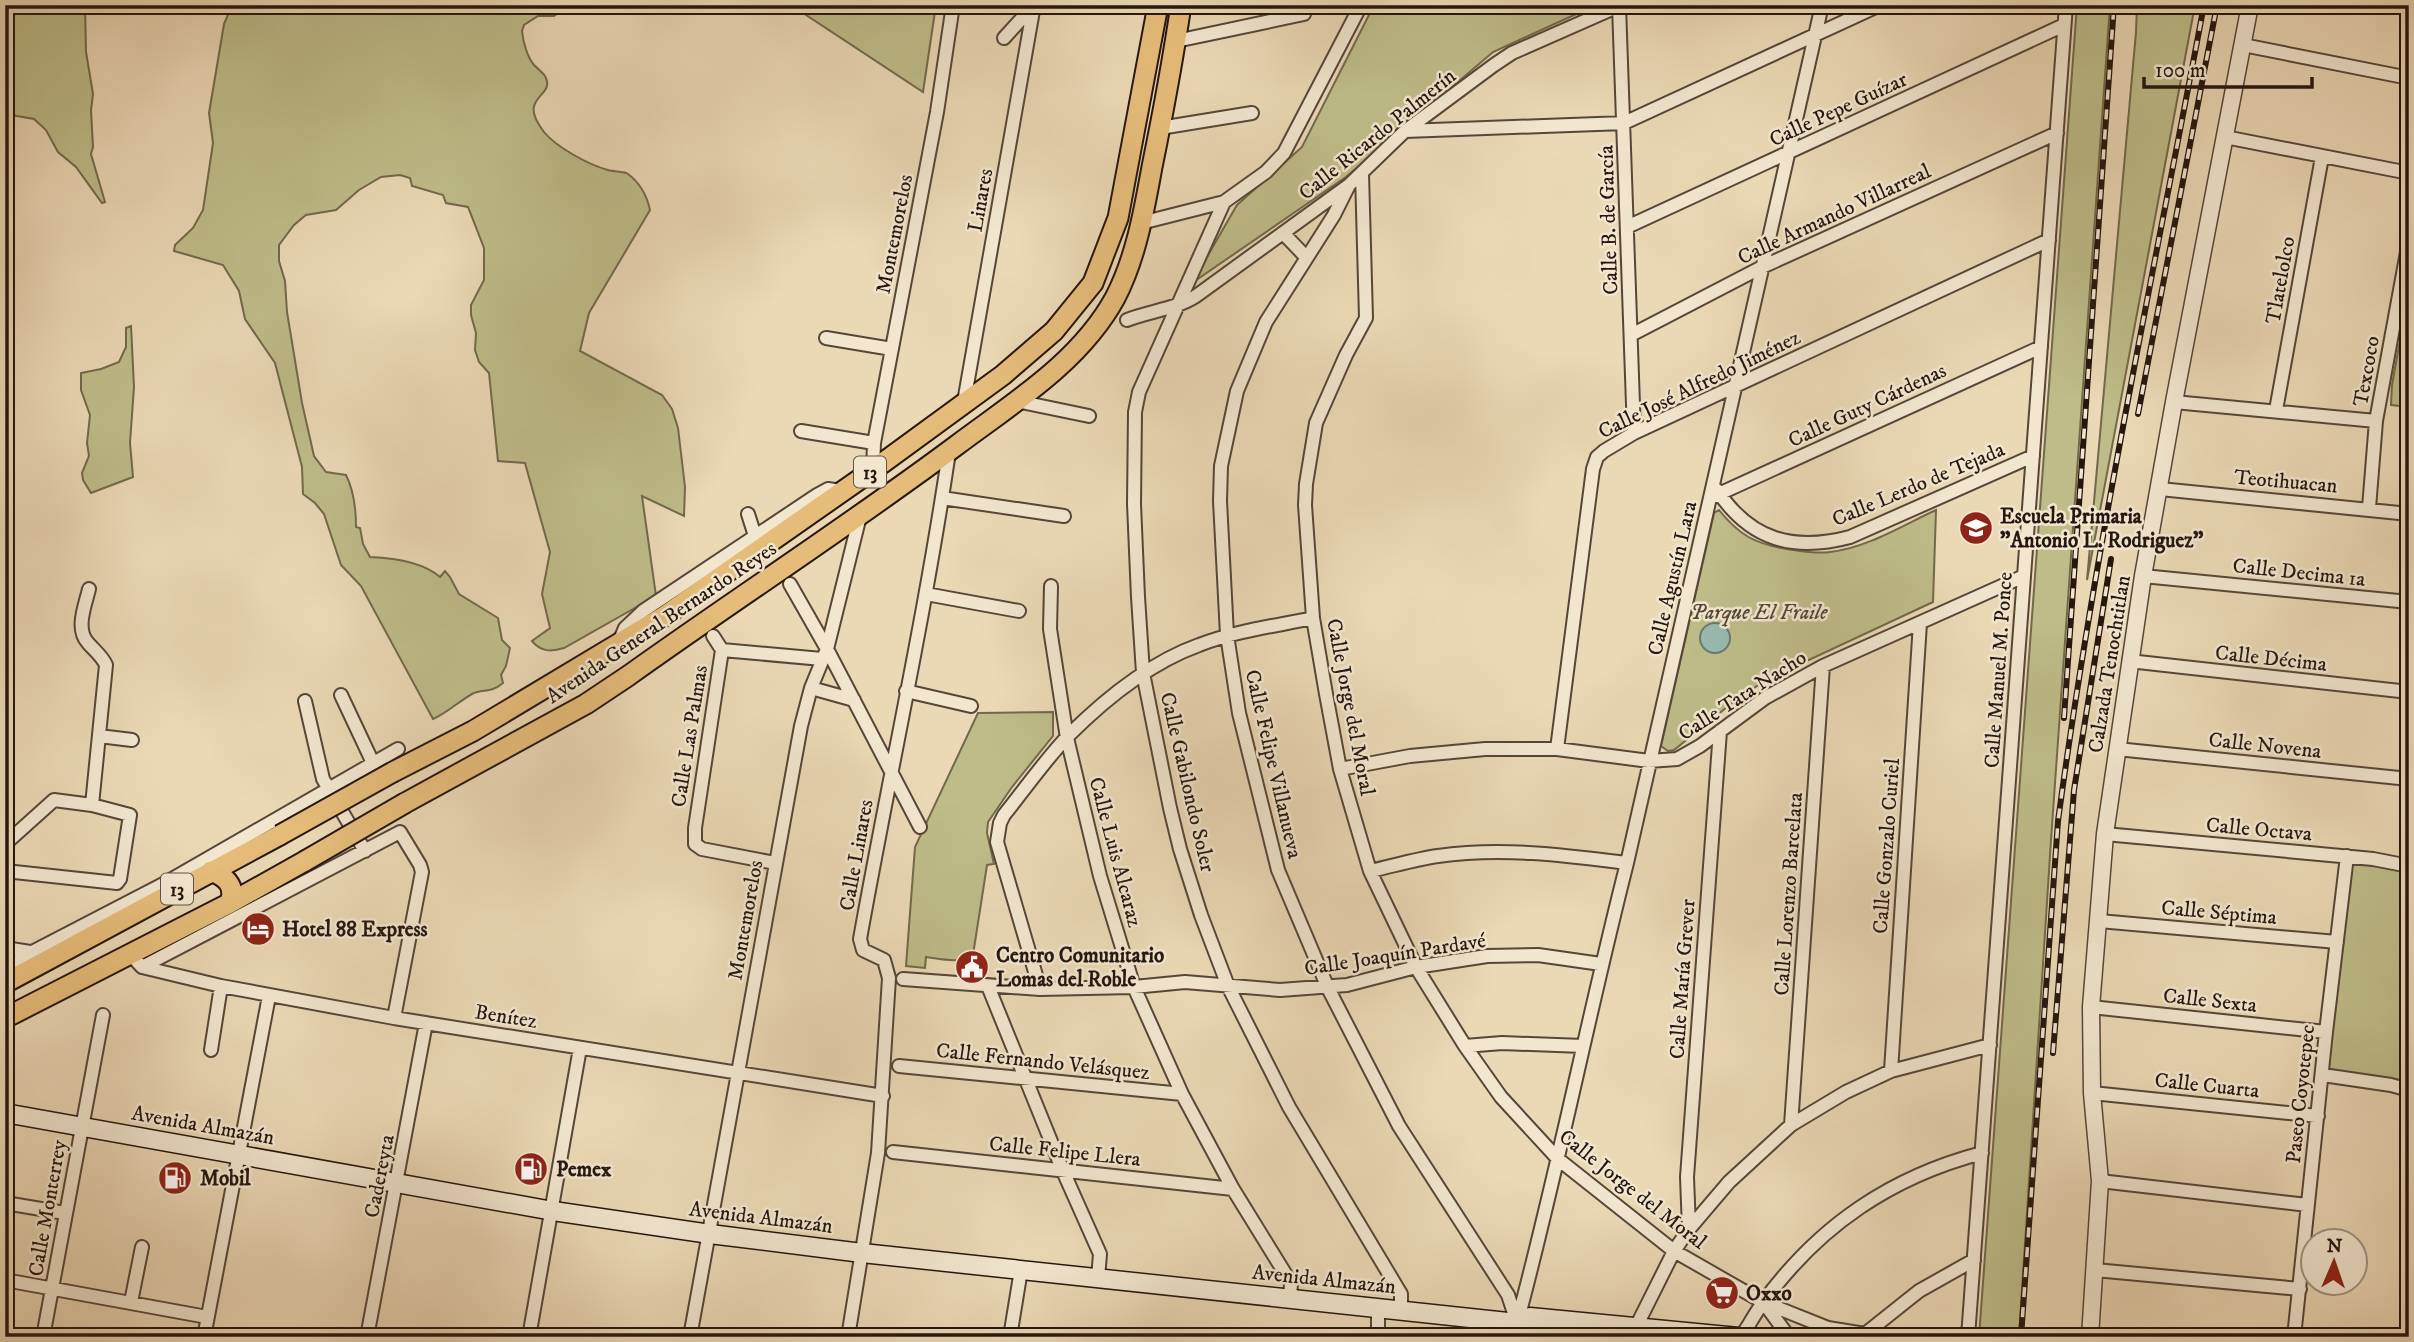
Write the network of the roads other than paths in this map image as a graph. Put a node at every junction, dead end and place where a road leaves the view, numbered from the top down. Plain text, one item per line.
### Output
1 (953, 5) edge
2 (1034, 5) edge
3 (1158, 5) edge
4 (1181, 5) edge
5 (1361, 5) edge
6 (1822, 5) edge
7 (1880, 5) edge
8 (2066, 5) edge
9 (2250, 5) edge
10 (1620, 6) edge
11 (1304, 14) dead end
12 (2064, 25) junction
13 (1815, 35) junction
14 (1004, 38) dead end
15 (1176, 41) junction
16 (2243, 45) junction
17 (2409, 78) edge
18 (1252, 113) dead end
19 (1624, 123) junction
20 (1160, 128) junction
21 (1405, 131) junction
22 (2056, 133) junction
23 (2225, 137) junction
24 (1788, 153) junction
25 (2322, 156) junction
26 (2409, 173) edge
27 (1362, 174) junction
28 (1349, 186) junction
29 (1224, 202) junction
30 (1141, 223) junction
31 (1627, 228) junction
32 (1283, 233) junction
33 (2049, 240) junction
34 (2409, 241) edge
35 (1306, 257) junction
36 (1762, 267) junction
37 (1179, 305) junction
38 (1127, 320) dead end
39 (1631, 335) junction
40 (826, 338) dead end
41 (2041, 346) junction
42 (892, 349) junction
43 (1734, 385) junction
44 (1017, 401) junction
45 (964, 402) junction
46 (2174, 402) junction
47 (2276, 410) junction
48 (1089, 416) dead end
49 (2376, 421) junction
50 (801, 431) dead end
51 (1634, 433) junction
52 (874, 443) junction
53 (948, 452) junction
54 (2033, 456) junction
55 (873, 470) junction
56 (2160, 489) junction
57 (843, 491) junction
58 (1714, 492) junction
59 (942, 498) junction
60 (2369, 509) junction
61 (748, 514) dead end
62 (2409, 514) edge
63 (860, 516) junction
64 (1064, 516) dead end
65 (755, 536) junction
66 (2024, 576) junction
67 (2143, 576) junction
68 (790, 584) dead end
69 (1051, 586) dead end
70 (89, 589) dead end
71 (926, 594) junction
72 (2409, 602) edge
73 (1019, 611) dead end
74 (1313, 618) junction
75 (1920, 623) junction
76 (1227, 635) junction
77 (713, 636) dead end
78 (619, 642) junction
79 (722, 650) junction
80 (825, 654) junction
81 (2129, 661) junction
82 (1823, 666) junction
83 (1143, 673) junction
84 (811, 688) junction
85 (906, 691) junction
86 (2409, 692) edge
87 (341, 695) dead end
88 (854, 700) junction
89 (305, 701) dead end
90 (971, 706) dead end
91 (473, 731) junction
92 (1720, 731) junction
93 (99, 736) junction
94 (1067, 738) junction
95 (132, 740) dead end
96 (398, 749) dead end
97 (1557, 749) junction
98 (2117, 749) junction
99 (489, 758) junction
100 (1649, 761) junction
101 (373, 764) junction
102 (1340, 769) junction
103 (890, 772) junction
104 (2409, 779) edge
105 (327, 789) junction
106 (92, 805) junction
107 (920, 827) dead end
108 (2105, 834) junction
109 (5, 844) edge
110 (365, 851) junction
111 (2347, 856) junction
112 (775, 863) junction
113 (1626, 863) junction
114 (2409, 866) edge
115 (5, 871) edge
116 (211, 871) junction
117 (1370, 871) junction
118 (169, 887) junction
119 (230, 903) junction
120 (2099, 921) junction
121 (2337, 942) junction
122 (5, 948) edge
123 (30, 952) junction
124 (136, 960) junction
125 (1601, 964) junction
126 (5, 966) edge
127 (1416, 967) junction
128 (903, 979) dead end
129 (5, 983) edge
130 (221, 986) junction
131 (988, 986) junction
132 (1228, 986) junction
133 (1134, 987) junction
134 (1328, 988) junction
135 (1040, 989) junction
136 (269, 996) junction
137 (2091, 1007) junction
138 (103, 1015) dead end
139 (5, 1018) edge
140 (394, 1018) junction
141 (426, 1023) junction
142 (2326, 1032) junction
143 (1990, 1045) junction
144 (1465, 1046) junction
145 (1583, 1046) junction
146 (580, 1048) junction
147 (211, 1050) dead end
148 (899, 1066) dead end
149 (1891, 1071) junction
150 (737, 1073) junction
151 (2323, 1075) junction
152 (1025, 1079) junction
153 (2409, 1090) edge
154 (2092, 1093) junction
155 (1182, 1094) junction
156 (883, 1096) junction
157 (5, 1114) edge
158 (2318, 1116) junction
159 (1791, 1125) junction
160 (81, 1127) junction
161 (893, 1152) dead end
162 (1982, 1153) junction
163 (238, 1155) junction
164 (1558, 1159) junction
165 (1063, 1171) junction
166 (2100, 1181) junction
167 (397, 1184) junction
168 (1233, 1189) junction
169 (5, 1203) edge
170 (2307, 1205) junction
171 (553, 1211) junction
172 (65, 1213) junction
173 (2305, 1226) edge
174 (1689, 1229) junction
175 (710, 1234) junction
176 (142, 1247) dead end
177 (1674, 1251) junction
178 (862, 1253) junction
179 (1974, 1260) junction
180 (1021, 1270) junction
181 (2095, 1270) junction
182 (1098, 1278) junction
183 (5, 1280) edge
184 (52, 1289) junction
185 (2298, 1289) edge
186 (2299, 1296) edge
187 (1290, 1299) junction
188 (131, 1302) junction
189 (1763, 1302) junction
190 (1378, 1308) junction
191 (1401, 1310) junction
192 (208, 1317) junction
193 (1517, 1323) junction
194 (1636, 1327) junction
195 (43, 1337) edge
196 (204, 1337) edge
197 (368, 1337) edge
198 (529, 1337) edge
199 (690, 1337) edge
200 (848, 1337) edge
201 (1010, 1337) edge
202 (1378, 1337) edge
203 (1589, 1337) edge
204 (1739, 1337) edge
205 (1789, 1337) edge
206 (1968, 1337) edge
207 (2090, 1337) edge
208 (2294, 1337) edge

1 - 42 street, Montemorelos
2 - 14 street
2 - 45 street, Linares
3 - 45 main road, Avenida General Bernardo Reyes / 13
4 - 15 main road, 13
5 - 29 street
6 - 13 street, Calle Agustín Lara
7 - 13 street
8 - 12 street, Calle Manuel M. Ponce
9 - 16 street, Calzada Tenochtitlan
10 - 19 street, Calle B. de García
10 - 21 street, Calle Ricardo Palmerín
11 - 15 street
12 - 22 street, Calle Manuel M. Ponce
12 - 24 street, Calle Pepe Guízar
13 - 19 street
13 - 24 street, Calle Agustín Lara
15 - 20 main road, 13
16 - 17 street
16 - 23 street, Calzada Tenochtitlan
18 - 20 street
19 - 21 street
19 - 31 street, Calle B. de García
20 - 30 main road, 13
21 - 27 street, Calle Ricardo Palmerín
22 - 33 street, Calle Manuel M. Ponce
22 - 36 street, Calle Armando Villarreal
23 - 25 street
23 - 46 street, Calzada Tenochtitlan
24 - 31 street, Calle Pepe Guízar
24 - 36 street, Calle Agustín Lara
25 - 26 street
25 - 47 street, Tlatelolco
27 - 28 street, Calle Ricardo Palmerín
27 - 74 street, Calle Jorge del Moral
28 - 32 street, Calle Ricardo Palmerín
28 - 35 street, Calle Felipe Villanueva
29 - 30 street
29 - 37 street, Calle Gabilondo Soler
30 - 44 main road, Avenida General Bernardo Reyes / 13
31 - 39 street, Calle B. de García
32 - 35 street
32 - 37 street, Calle Ricardo Palmerín
33 - 41 street, Calle Manuel M. Ponce
33 - 43 street, Calle José Alfredo Jiménez
34 - 49 street, Texcoco
35 - 76 street, Calle Felipe Villanueva
36 - 39 street, Calle Armando Villarreal
36 - 43 street, Calle Agustín Lara
37 - 38 street, Calle Ricardo Palmerín
37 - 83 street, Calle Gabilondo Soler
39 - 51 street, Calle B. de García
40 - 42 street
41 - 54 street, Calle Manuel M. Ponce
41 - 58 street, Calle Guty Cárdenas
42 - 52 street, Montemorelos
43 - 51 street, Calle José Alfredo Jiménez
43 - 58 street, Calle Agustín Lara
44 - 48 street
44 - 53 main road, Avenida General Bernardo Reyes / 13
45 - 55 main road, Avenida General Bernardo Reyes / 13
46 - 47 street
46 - 56 street, Calzada Tenochtitlan
47 - 49 street
49 - 60 street, Texcoco
50 - 52 street
51 - 97 street, Calle José Alfredo Jiménez
52 - 55 street, Montemorelos
53 - 59 street, Calle Linares
53 - 63 main road, Avenida General Bernardo Reyes / 13
54 - 58 street, Calle Lerdo de Tejada
54 - 66 street, Calle Manuel M. Ponce
55 - 57 main road, Avenida General Bernardo Reyes / 13
56 - 60 street, Teotihuacan
56 - 67 street, Calzada Tenochtitlan
57 - 65 street
57 - 78 main road, Avenida General Bernardo Reyes / 13
58 - 100 street, Calle Agustín Lara
59 - 64 street
59 - 71 street, Calle Linares
60 - 62 street, Teotihuacan
61 - 65 street
63 - 80 street, Montemorelos
63 - 99 main road, Avenida General Bernardo Reyes / 13
65 - 78 street
66 - 75 street, Calle Tata Nacho
66 - 143 street, Calle Manuel M. Ponce
67 - 72 street, Calle Decima 1a
67 - 81 street, Calzada Tenochtitlan
68 - 80 street
69 - 94 street, Calle Luis Alcaraz
70 - 93 street
71 - 73 street
71 - 85 street, Calle Linares
74 - 76 street
74 - 102 street, Calle Jorge del Moral
75 - 82 street, Calle Tata Nacho
75 - 149 street, Calle Gonzalo Curiel
76 - 83 street
76 - 134 street, Calle Felipe Villanueva
77 - 79 street, Calle Las Palmas
78 - 91 main road, Avenida General Bernardo Reyes / 13
79 - 80 street
79 - 112 street, Calle Las Palmas
80 - 84 street, Montemorelos
80 - 88 street
81 - 86 street, Calle Décima
81 - 98 street, Calzada Tenochtitlan
82 - 92 street, Calle Tata Nacho
82 - 159 street, Calle Lorenzo Barcelata
83 - 94 street
83 - 132 street, Calle Gabilondo Soler
84 - 88 street
84 - 112 street, Montemorelos
85 - 90 street
85 - 103 street, Calle Linares
87 - 101 street
88 - 103 street
89 - 105 street
91 - 99 main road
91 - 116 main road, Avenida General Bernardo Reyes / 13, bridge
92 - 100 street, Calle Tata Nacho
92 - 174 street, Calle María Grever
93 - 95 street
93 - 106 street
94 - 133 street, Calle Luis Alcaraz
94 - 135 street
96 - 101 street
97 - 100 street, Calle Tata Nacho
97 - 102 street, Calle Tata Nacho
98 - 104 street, Calle Novena
98 - 108 street, Calzada Tenochtitlan
99 - 119 main road, Avenida General Bernardo Reyes / 13, bridge
100 - 113 street, Calle Agustín Lara
101 - 105 street
102 - 117 street, Calle Jorge del Moral
103 - 107 street
103 - 156 street, Calle Linares
105 - 110 street
105 - 118 street
106 - 109 street
106 - 115 street
108 - 111 street, Calle Octava
108 - 120 street, Calzada Tenochtitlan
110 - 124 street
110 - 140 street
111 - 114 street, Calle Octava
111 - 121 street, Paseo Coyotepec
112 - 150 street, Montemorelos
113 - 117 street
113 - 125 street, Calle Agustín Lara
116 - 118 main road, Avenida General Bernardo Reyes / 13
116 - 119 main road
117 - 127 street, Calle Jorge del Moral
118 - 123 street
118 - 129 main road, Avenida General Bernardo Reyes / 13
119 - 124 main road, Avenida General Bernardo Reyes / 13
120 - 121 street, Calle Séptima
120 - 137 street, Calzada Tenochtitlan
121 - 142 street, Paseo Coyotepec
122 - 123 street
123 - 126 street
124 - 130 street, Benítez
124 - 139 main road, Avenida General Bernardo Reyes / 13
125 - 127 street, Calle Joaquín Pardavé
125 - 145 street, Calle Agustín Lara
127 - 134 street, Calle Joaquín Pardavé
127 - 144 street, Calle Jorge del Moral
128 - 131 street, Calle Joaquín Pardavé
130 - 136 street, Benítez
130 - 147 street
131 - 135 street, Calle Joaquín Pardavé
131 - 152 street
132 - 133 street, Calle Joaquín Pardavé
132 - 134 street, Calle Joaquín Pardavé
132 - 191 street, Calle Gabilondo Soler
133 - 135 street, Calle Joaquín Pardavé
133 - 155 street, Calle Luis Alcaraz
134 - 193 street, Calle Felipe Villanueva
136 - 140 street, Benítez
136 - 163 street
137 - 142 street, Calle Sexta
137 - 154 street, Calzada Tenochtitlan
138 - 160 street, Calle Monterrey
140 - 141 street, Benítez
141 - 146 street, Benítez
141 - 167 street, Cadereyta
142 - 151 street, Paseo Coyotepec
143 - 149 street
143 - 162 street, Calle Manuel M. Ponce
144 - 145 street
144 - 164 street, Calle Jorge del Moral
145 - 164 street, Calle Agustín Lara
146 - 150 street, Benítez
146 - 171 street
148 - 152 street, Calle Fernando Velásquez
149 - 159 street
150 - 156 street, Benítez
150 - 175 street, Montemorelos
151 - 153 street
151 - 158 street, Paseo Coyotepec
152 - 155 street, Calle Fernando Velásquez
152 - 165 street
154 - 158 street, Calle Cuarta
154 - 166 street, Calzada Tenochtitlan
155 - 168 street, Calle Luis Alcaraz
156 - 178 street, Calle Linares
157 - 160 main road, Avenida Almazán
158 - 170 street, Paseo Coyotepec
159 - 174 street
160 - 163 main road, Avenida Almazán
160 - 172 street, Calle Monterrey
161 - 165 street, Calle Felipe Llera
162 - 179 street, Calle Manuel M. Ponce
162 - 189 street
163 - 167 main road, Avenida Almazán
163 - 192 street
164 - 177 street, Calle Jorge del Moral
164 - 193 street, Calle Agustín Lara
165 - 168 street, Calle Felipe Llera
165 - 182 street
166 - 170 street
166 - 181 street, Calzada Tenochtitlan
167 - 171 main road, Avenida Almazán
167 - 197 street, Cadereyta
168 - 187 street, Calle Luis Alcaraz
169 - 172 street
170 - 173 street, Paseo Coyotepec
171 - 175 main road, Avenida Almazán
171 - 198 street
172 - 184 street, Calle Monterrey
174 - 177 street
175 - 178 main road, Avenida Almazán
175 - 199 street, Montemorelos
176 - 188 street
177 - 189 street, Calle Jorge del Moral
177 - 194 street
178 - 180 main road, Avenida Almazán
178 - 200 street
179 - 189 street, Calle Jorge del Moral
179 - 206 street, Calle Manuel M. Ponce
180 - 182 main road, Avenida Almazán
180 - 201 street
181 - 185 street
181 - 207 street, Calzada Tenochtitlan
182 - 187 main road, Avenida Almazán
183 - 184 street
184 - 188 street
184 - 195 street, Calle Monterrey
186 - 208 street, Paseo Coyotepec
187 - 190 main road, Avenida Almazán
188 - 192 street
189 - 204 street
189 - 205 street
190 - 191 main road, Avenida Almazán
190 - 202 street
191 - 193 main road, Avenida Almazán
192 - 196 street
193 - 194 main road, Avenida Almazán
193 - 203 main road, Avenida Almazán
194 - 204 main road, Avenida Almazán

